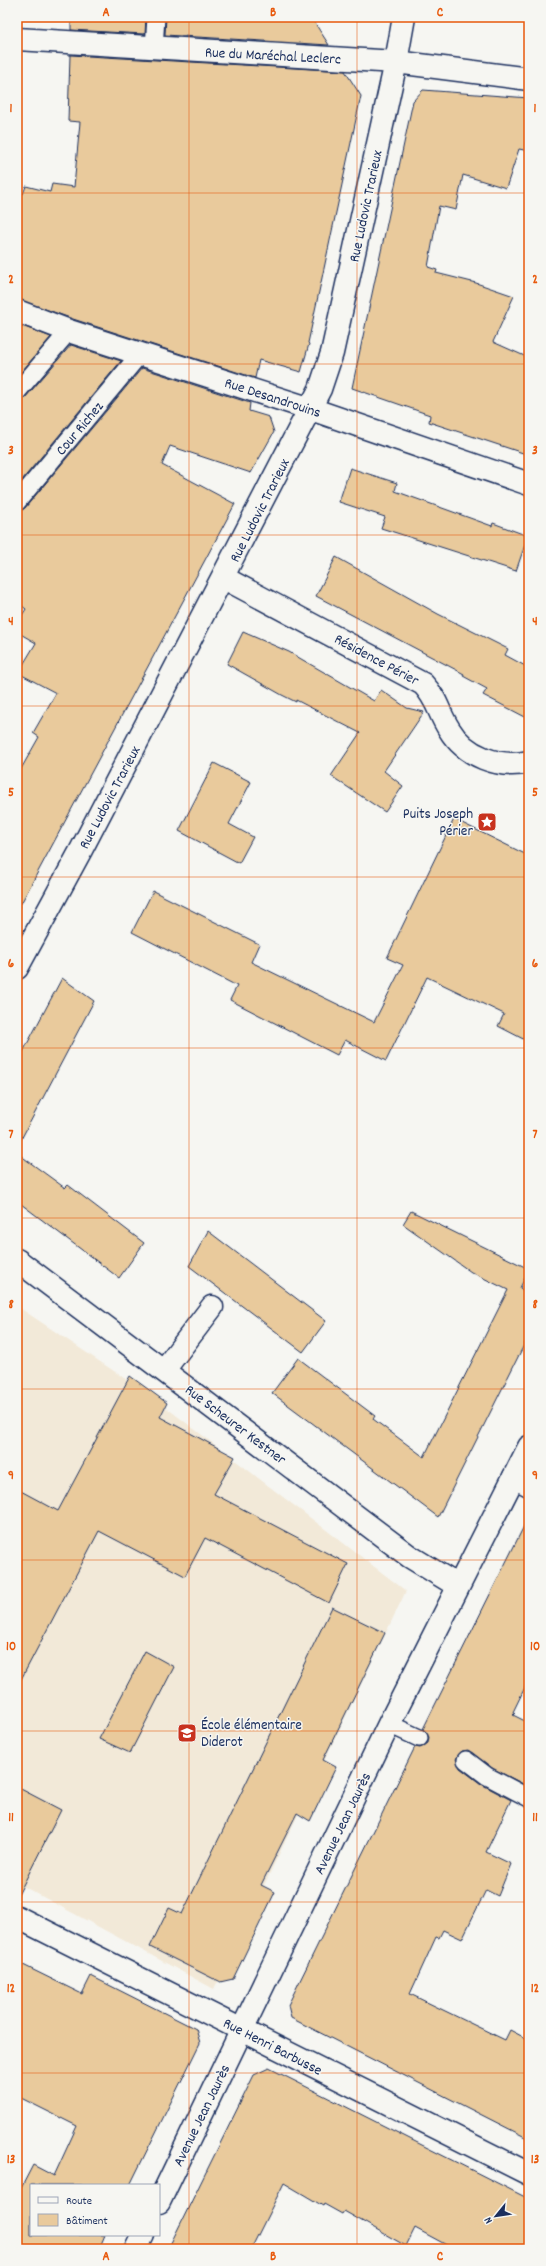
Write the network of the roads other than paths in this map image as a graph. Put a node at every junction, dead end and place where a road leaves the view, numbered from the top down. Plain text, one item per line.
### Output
1 (156, 17) edge
2 (404, 17) edge
3 (17, 39) edge
4 (154, 48) junction
5 (396, 62) junction
6 (529, 79) edge
7 (17, 311) edge
8 (69, 331) junction
9 (140, 354) junction
10 (17, 392) edge
11 (311, 409) junction
12 (529, 484) edge
13 (17, 502) edge
14 (224, 578) junction
15 (529, 762) edge
16 (17, 968) edge
17 (17, 1260) edge
18 (212, 1308) dead end
19 (164, 1370) junction
20 (529, 1447) edge
21 (521, 1481) edge
22 (458, 1586) junction
23 (389, 1724) junction
24 (419, 1738) dead end
25 (466, 1760) dead end
26 (529, 1798) edge
27 (17, 1917) edge
28 (243, 2030) junction
29 (529, 2174) edge
30 (160, 2200) edge
31 (142, 2236) edge
32 (136, 2249) edge

1 - 4 lane
2 - 5 street, Rue Ludovic Trarieux
3 - 4 street, Rue du Maréchal Leclerc
4 - 5 street, Rue du Maréchal Leclerc
5 - 6 street, Rue du Maréchal Leclerc
5 - 11 street, Rue Ludovic Trarieux
7 - 8 street, Rue Desandrouins
8 - 9 street, Rue Desandrouins
8 - 10 lane
9 - 11 street, Rue Desandrouins
9 - 13 lane, Cour Richez
11 - 12 street, Rue Desandrouins
11 - 14 street, Rue Ludovic Trarieux
14 - 15 street, Résidence Périer
14 - 16 street, Rue Ludovic Trarieux
17 - 19 street, Rue Scheurer Kestner
18 - 19 street
19 - 22 street, Rue Scheurer Kestner
20 - 21 street, Avenue Jean Jaurès
21 - 22 street, Avenue Jean Jaurès
22 - 23 street, Avenue Jean Jaurès
23 - 24 lane
23 - 28 street, Avenue Jean Jaurès
25 - 26 lane
27 - 28 street, Rue Henri Barbusse
28 - 29 street, Rue Henri Barbusse
28 - 30 street, Avenue Jean Jaurès
31 - 32 street

